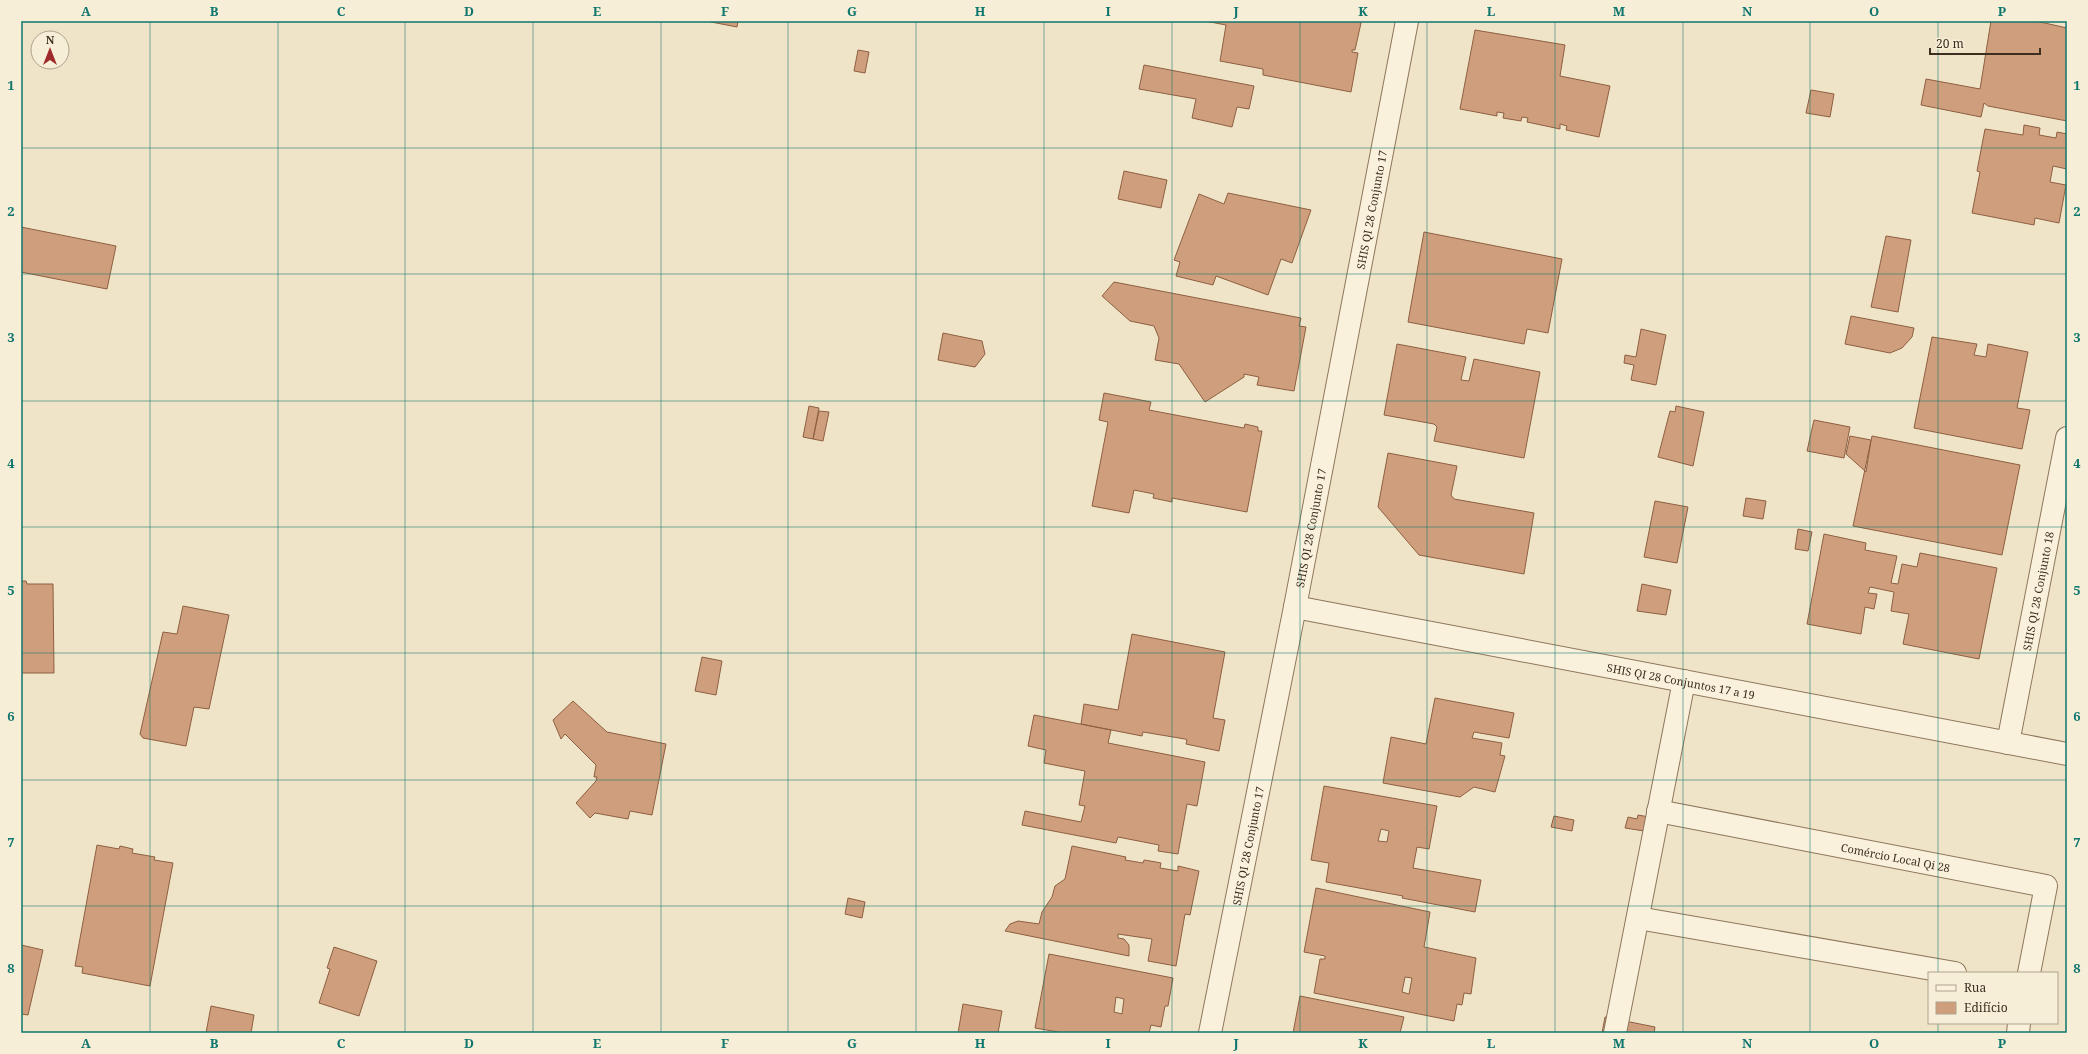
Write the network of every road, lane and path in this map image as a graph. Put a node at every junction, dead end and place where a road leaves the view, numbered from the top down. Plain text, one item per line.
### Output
1 (1407, 21) edge
2 (2067, 438) edge
3 (1295, 607) junction
4 (1684, 680) junction
5 (2008, 742) junction
6 (2067, 754) edge
7 (1658, 811) junction
8 (1638, 918) junction
9 (1949, 972) edge
10 (2029, 972) edge
11 (1210, 1033) edge
12 (1615, 1033) edge

1 - 3 street, SHIS QI 28 Conjunto 17
2 - 5 street, SHIS QI 28 Conjunto 18
3 - 4 street, SHIS QI 28 Conjuntos 17 a 19
3 - 11 street, SHIS QI 28 Conjunto 17
4 - 5 street, SHIS QI 28 Conjuntos 17 a 19
4 - 7 street
5 - 6 street, SHIS QI 28 Conjuntos 17 a 19
7 - 8 street
7 - 10 street, Comércio Local Qi 28
8 - 9 street
8 - 12 street

